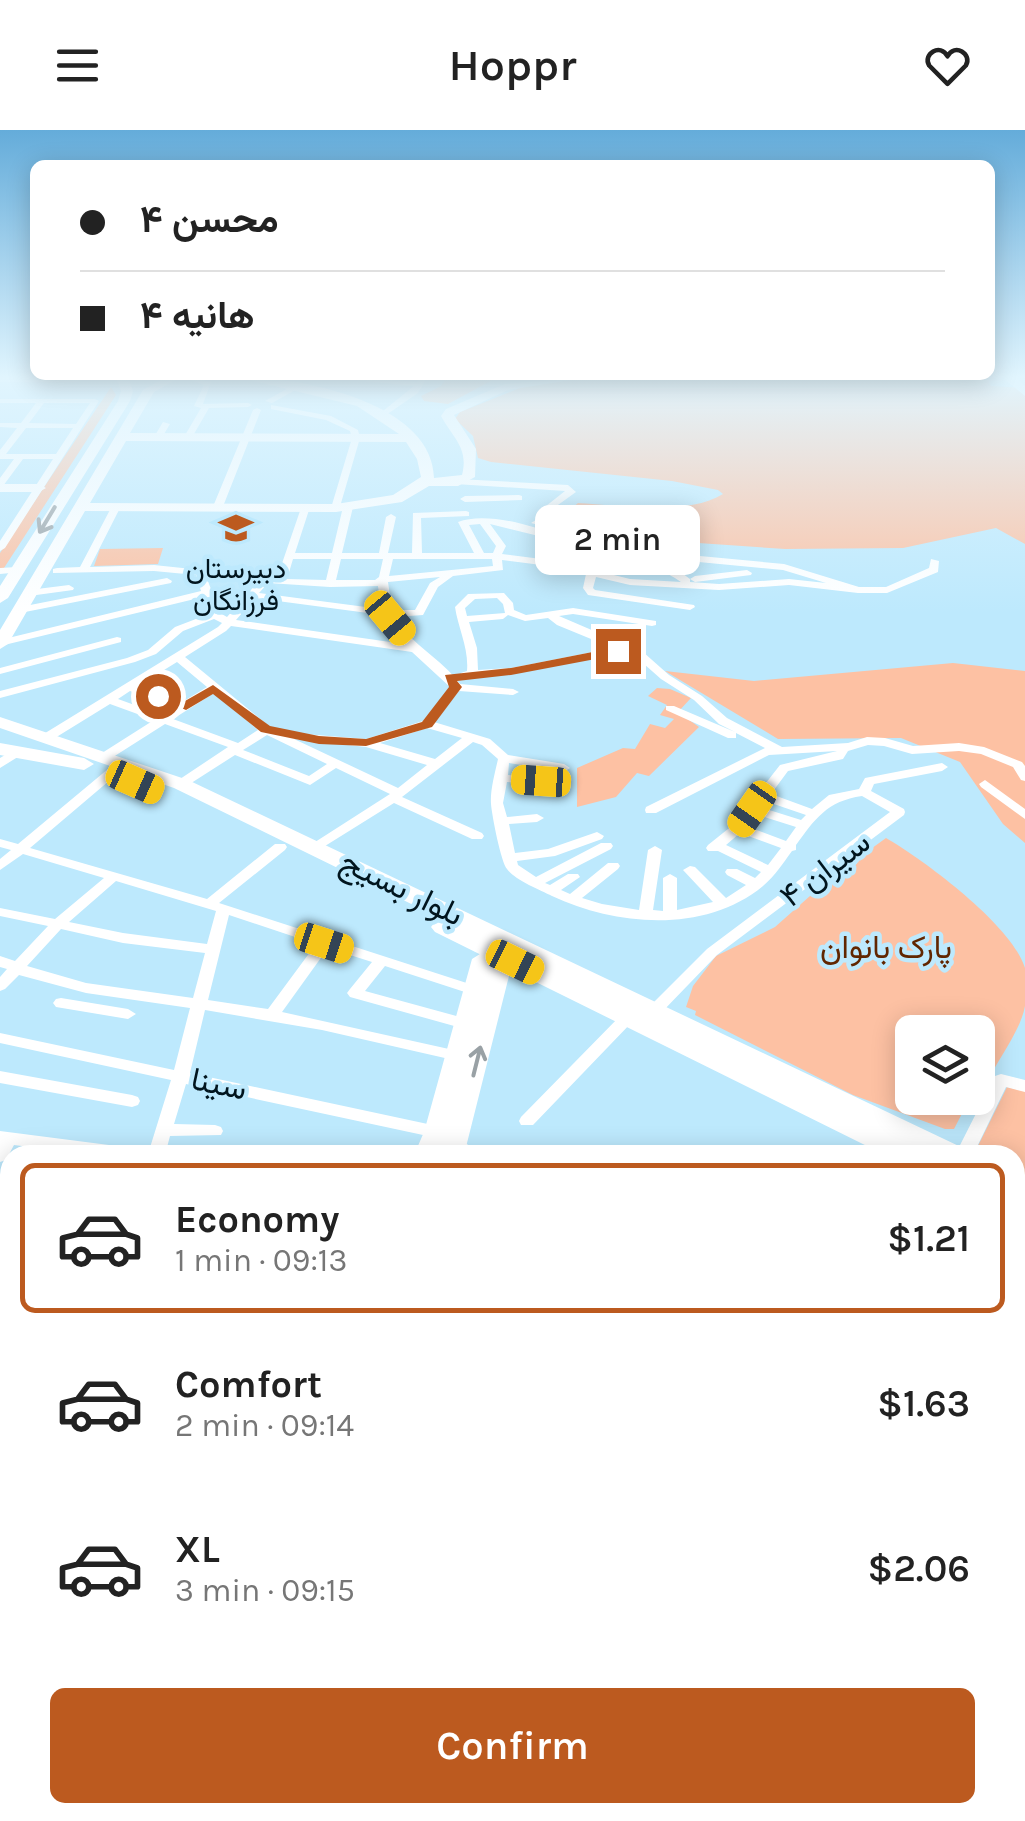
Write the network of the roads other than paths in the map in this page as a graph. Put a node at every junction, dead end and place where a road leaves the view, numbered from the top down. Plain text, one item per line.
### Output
1 (0, 456) edge
2 (21, 456) junction
3 (84, 456) edge
4 (110, 456) edge
5 (240, 456) edge
6 (352, 456) edge
7 (420, 456) edge
8 (471, 456) edge
9 (59, 457) joint
10 (426, 482) junction
11 (459, 483) junction
12 (522, 485) junction
13 (0, 486) edge
14 (39, 488) junction
15 (519, 498) junction
16 (465, 499) junction
17 (78, 508) junction
18 (342, 508) junction
19 (114, 509) junction
20 (217, 510) junction
21 (307, 511) junction
22 (544, 512) dead end
23 (391, 517) dead end
24 (466, 517) junction
25 (482, 520) junction
26 (536, 522) dead end
27 (0, 526) edge
28 (14, 526) junction
29 (512, 527) junction
30 (0, 548) edge
31 (417, 555) junction
32 (292, 556) junction
33 (339, 556) junction
34 (386, 556) junction
35 (480, 556) junction
36 (496, 556) junction
37 (612, 557) junction
38 (686, 559) junction
39 (934, 561) dead end
40 (774, 566) junction
41 (576, 568) junction
42 (17, 570) junction
43 (110, 570) junction
44 (82, 571) junction
45 (592, 572) junction
46 (200, 573) junction
47 (166, 575) junction
48 (448, 576) junction
49 (2, 578) edge
50 (672, 578) junction
51 (265, 580) junction
52 (281, 581) junction
53 (380, 582) junction
54 (317, 583) junction
55 (330, 584) junction
56 (344, 584) junction
57 (119, 590) junction
58 (858, 590) junction
59 (30, 593) junction
60 (208, 593) junction
61 (70, 594) junction
62 (254, 594) junction
63 (0, 598) edge
64 (168, 602) junction
65 (305, 603) junction
66 (342, 608) junction
67 (690, 608) dead end
68 (20, 610) junction
69 (129, 612) junction
70 (548, 612) junction
71 (215, 614) junction
72 (386, 615) junction
73 (503, 616) dead end
74 (102, 618) junction
75 (462, 620) junction
76 (228, 622) junction
77 (652, 623) dead end
78 (76, 624) junction
79 (180, 628) junction
80 (276, 628) junction
81 (322, 636) junction
82 (117, 640) junction
83 (1, 644) edge
84 (415, 649) junction
85 (623, 649) junction
86 (179, 658) junction
87 (131, 660) junction
88 (0, 670) edge
89 (472, 673) junction
90 (149, 676) junction
91 (452, 682) junction
92 (130, 688) junction
93 (213, 688) junction
94 (513, 692) dead end
95 (0, 695) edge
96 (111, 700) junction
97 (186, 706) junction
98 (670, 708) dead end
99 (165, 719) junction
100 (1, 720) edge
101 (427, 724) junction
102 (266, 730) junction
103 (46, 738) junction
104 (470, 738) junction
105 (366, 742) junction
106 (849, 747) junction
107 (235, 748) junction
108 (779, 750) junction
109 (5, 755) edge
110 (504, 758) junction
111 (98, 761) junction
112 (436, 764) junction
113 (334, 766) junction
114 (942, 767) dead end
115 (564, 768) dead end
116 (1025, 777) edge
117 (501, 778) junction
118 (552, 783) dead end
119 (182, 784) junction
120 (985, 784) dead end
121 (864, 792) junction
122 (395, 795) junction
123 (764, 796) junction
124 (752, 809) junction
125 (651, 810) dead end
126 (1025, 815) edge
127 (537, 818) dead end
128 (810, 820) junction
129 (500, 821) junction
130 (738, 828) junction
131 (477, 836) dead end
132 (0, 844) edge
133 (280, 846) junction
134 (317, 847) junction
135 (791, 847) junction
136 (20, 848) junction
137 (655, 850) dead end
138 (508, 858) junction
139 (0, 866) edge
140 (612, 866) dead end
141 (690, 870) dead end
142 (732, 872) dead end
143 (770, 872) junction
144 (573, 877) dead end
145 (112, 878) junction
146 (670, 878) dead end
147 (534, 883) junction
148 (756, 884) junction
149 (550, 890) junction
150 (619, 896) dead end
151 (574, 898) junction
152 (722, 903) junction
153 (216, 907) junction
154 (607, 909) junction
155 (0, 912) edge
156 (670, 915) junction
157 (645, 917) junction
158 (56, 926) junction
159 (324, 943) junction
160 (504, 947) junction
161 (210, 949) junction
162 (0, 960) edge
163 (381, 961) junction
164 (16, 969) junction
165 (533, 971) junction
166 (485, 985) junction
167 (0, 986) edge
168 (105, 990) junction
169 (198, 1003) junction
170 (61, 1004) dead end
171 (92, 1009) junction
172 (655, 1010) junction
173 (128, 1014) dead end
174 (272, 1015) junction
175 (628, 1017) junction
176 (465, 1024) junction
177 (0, 1038) edge
178 (458, 1056) junction
179 (181, 1076) junction
180 (0, 1078) edge
181 (1025, 1086) edge
182 (132, 1101) dead end
183 (528, 1121) dead end
184 (163, 1130) junction
185 (216, 1131) dead end
186 (5, 1138) edge
187 (54, 1145) edge
188 (159, 1145) edge
189 (438, 1145) edge
190 (449, 1145) edge
191 (450, 1145) edge
192 (890, 1145) edge
193 (932, 1145) edge
194 (969, 1145) edge

1 - 2 street
2 - 9 street
2 - 13 street
3 -> 42 street
4 - 17 street
5 - 20 street
6 - 18 street
7 - 10 street
8 - 11 street
9 - 14 street
10 - 11 street
10 - 18 street
11 - 12 street
11 - 16 street
12 - 15 street
12 - 22 street
13 - 14 street
14 - 28 street
15 - 16 street
15 - 29 street
16 - 24 street
17 - 19 street
17 - 59 street
18 - 21 street
18 - 33 street
19 - 20 street
19 - 21 street
19 - 44 street
20 - 21 street
21 - 32 street
23 - 34 street
24 - 25 street
24 - 31 street
24 - 35 street
25 - 29 street
25 - 36 street
26 - 38 street
27 - 28 street
28 - 30 street
29 - 37 street
31 - 34 street
31 - 35 street
32 - 33 street
32 - 52 street
33 - 34 street
33 - 55 street
34 - 53 street
35 - 36 street
36 - 41 street
36 - 48 street
37 - 41 street
37 - 50 street
38 - 40 street
38 - 50 street
39 - 58 street
40 - 50 street
40 - 58 street
41 - 45 street
42 - 49 street
42 - 63 street
43 - 44 street
43 - 47 street
43 - 57 street
44 - 61 street
45 - 50 street
45 - 67 street
46 - 47 street
46 - 51 street
46 - 60 street
47 - 57 street
47 - 64 street
48 - 53 street
48 - 72 street
50 - 58 street
51 - 52 street
51 - 62 street
52 - 54 street
53 - 56 street
53 - 72 street
54 - 55 street
54 - 65 street
55 - 56 street
56 - 66 street
57 - 61 street
57 - 69 street
59 - 61 street
59 - 68 street
60 - 64 street
60 - 71 street
61 - 68 street
61 - 78 street
62 - 65 street
62 - 76 street
64 - 69 street
64 - 79 street
65 - 66 street
65 - 80 street
66 - 72 street
66 - 81 street
68 - 83 street
69 - 74 street
70 - 75 street
70 - 77 street
70 - 85 street
71 - 76 street
71 - 79 street
72 - 84 street
73 - 75 street
74 - 78 street
74 - 82 street
75 - 89 street
76 - 80 street
76 - 86 street
78 - 83 street
79 - 87 street
80 - 81 street
81 - 84 street
82 - 87 street
82 - 88 street
84 - 91 street
85 - 89 street
85 - 108 street
86 - 90 street
86 - 93 street
87 - 90 street
87 - 95 street
89 - 91 street
90 - 92 street
91 - 94 street
91 - 101 street
92 - 96 street
92 - 97 street
93 - 97 street
93 - 102 street
96 - 99 street
96 - 103 street
97 - 99 street
98 - 108 street
99 - 107 street
99 - 111 street
100 - 103 main road, بلوار بسیج
101 - 104 street
101 - 105 street
102 - 105 street
102 - 107 street
102 - 113 street
103 - 111 main road, بلوار بسیج
104 - 110 street
104 - 112 street
105 - 112 street
106 - 108 street
106 - 116 street
106 - 123 street
107 - 113 street
107 - 119 street
108 - 125 street
109 - 111 main road, بلوار بسیج
110 - 115 street
110 - 117 street
111 - 119 main road, بلوار بسیج
111 - 133 main road, بلوار بسیج
111 - 136 street
112 - 122 street
113 - 122 street
114 - 121 street, سیران ۴
117 - 118 street
117 - 129 street
119 - 134 main road, بلوار بسیج
120 - 126 street
121 - 128 street
121 - 172 street, سیران ۴
122 - 131 street
122 - 134 street
123 - 124 street
123 - 128 street
124 - 128 street
124 - 130 street
127 - 129 street
128 - 135 street
129 - 138 street
130 - 135 street
130 - 143 street
132 - 136 street
133 - 153 street
133 - 160 main road, بلوار بسیج
134 - 160 main road, بلوار بسیج
135 - 143 street
136 - 139 street
136 - 145 street
137 - 157 street
138 - 147 street
138 - 147 street
140 - 151 street
141 - 152 street
142 - 148 street
143 - 148 street
144 - 149 street
145 - 153 street
145 - 158 street
146 - 156 street
147 - 149 street
148 - 152 street
149 - 151 street
150 - 154 street
151 - 154 street
152 - 156 street
153 - 159 street
153 - 161 street
154 - 157 street
155 - 158 street
156 - 157 street
158 - 161 street
158 - 164 street
159 - 163 street
159 - 174 street
160 - 165 main road, بلوار بسیج
160 - 166 street
160 - 172 main road, بلوار بسیج
161 - 169 street
162 - 164 street
163 - 166 street
163 - 176 street
164 - 167 street
164 - 168 street
165 - 166 main road
165 - 175 main road, بلوار بسیج
166 - 176 street
191 -> 166 street
168 - 169 street
168 - 171 street
169 - 174 street
169 - 179 street
170 - 171 street
171 - 173 street
172 - 193 main road, بلوار بسیج
174 - 178 street
175 - 183 street
175 - 192 main road, بلوار بسیج
176 - 178 street
177 - 179 street, سینا
178 - 190 street
179 - 184 street
179 - 189 street, سینا
180 - 182 street
181 - 194 street
184 - 185 street
184 - 188 street
186 - 187 street

